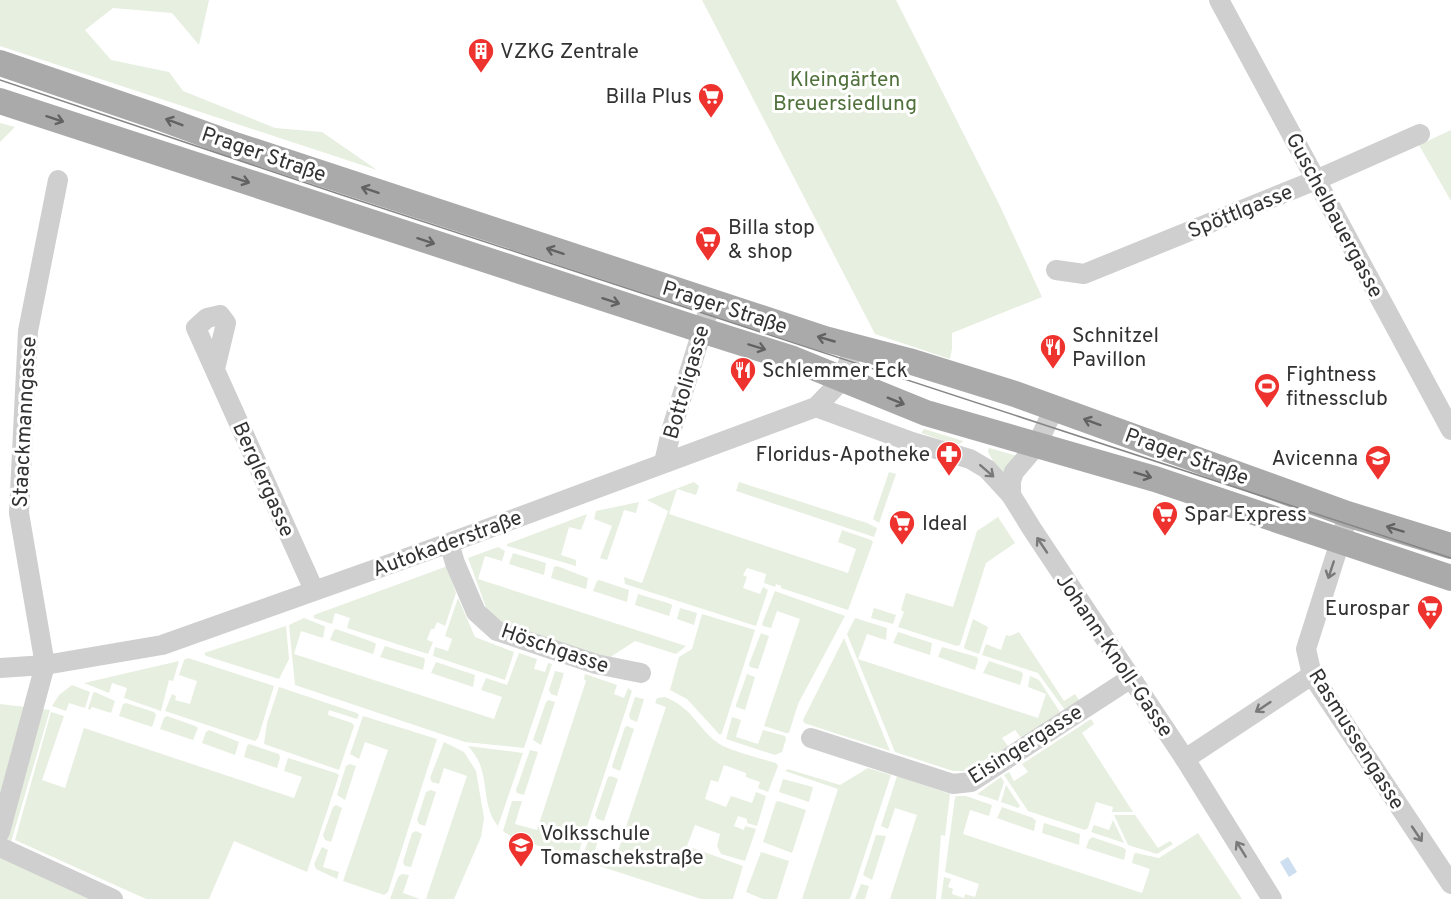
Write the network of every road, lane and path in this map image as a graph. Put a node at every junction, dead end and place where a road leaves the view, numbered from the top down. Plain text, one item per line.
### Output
1 (1219, 0) edge
2 (2, 64) edge
3 (2, 103) edge
4 (1420, 134) dead end
5 (58, 180) dead end
6 (1316, 180) junction
7 (1056, 270) dead end
8 (705, 316) junction
9 (854, 347) junction
10 (215, 369) dead end
11 (842, 380) junction
12 (816, 407) junction
13 (1054, 408) junction
14 (1451, 429) edge
15 (1037, 445) junction
16 (664, 462) junction
17 (1011, 495) junction
18 (1347, 514) junction
19 (449, 543) junction
20 (1340, 543) junction
21 (1451, 546) edge
22 (1451, 578) edge
23 (314, 590) junction
24 (45, 665) junction
25 (0, 668) edge
26 (641, 673) dead end
27 (1312, 675) junction
28 (1131, 678) junction
29 (811, 738) dead end
30 (1185, 759) junction
31 (0, 832) edge
32 (0, 848) edge
33 (1451, 884) edge
34 (113, 899) edge
35 (1272, 899) edge

1 - 6 street, Guschelbauergasse
8 -> 2 main road, Prager Straße
3 -> 8 main road, Prager Straße
4 - 6 street, Spöttlgasse
5 - 24 street, Staackmanngasse
6 - 7 street, Spöttlgasse
6 - 14 street, Guschelbauergasse
9 -> 8 main road, Prager Straße
8 -> 11 main road, Prager Straße
8 - 16 street, Bottoligasse
9 - 11 street, Autokaderstraße
9 - 13 main road, Prager Straße
10 - 23 street, Berglergasse
11 - 12 street, Autokaderstraße
11 -> 15 main road, Prager Straße
12 - 16 street, Autokaderstraße
12 -> 17 street
13 - 15 street
18 -> 13 main road, Prager Straße
15 - 17 street
15 -> 20 main road, Prager Straße
16 - 19 street, Autokaderstraße
28 -> 17 street, Johann-Knoll-Gasse
18 - 20 street, Rasmussengasse
21 -> 18 main road, Prager Straße
19 - 23 street, Autokaderstraße
19 - 26 street, Höschgasse
20 - 22 main road, Prager Straße
20 -> 27 street, Rasmussengasse
23 - 24 street, Autokaderstraße
24 - 25 street, Autokaderstraße
24 - 31 street
27 -> 30 street
27 -> 33 street, Rasmussengasse
28 - 29 street, Eisingergasse
28 - 30 street, Johann-Knoll-Gasse
35 -> 30 street, Johann-Knoll-Gasse
32 - 34 street

